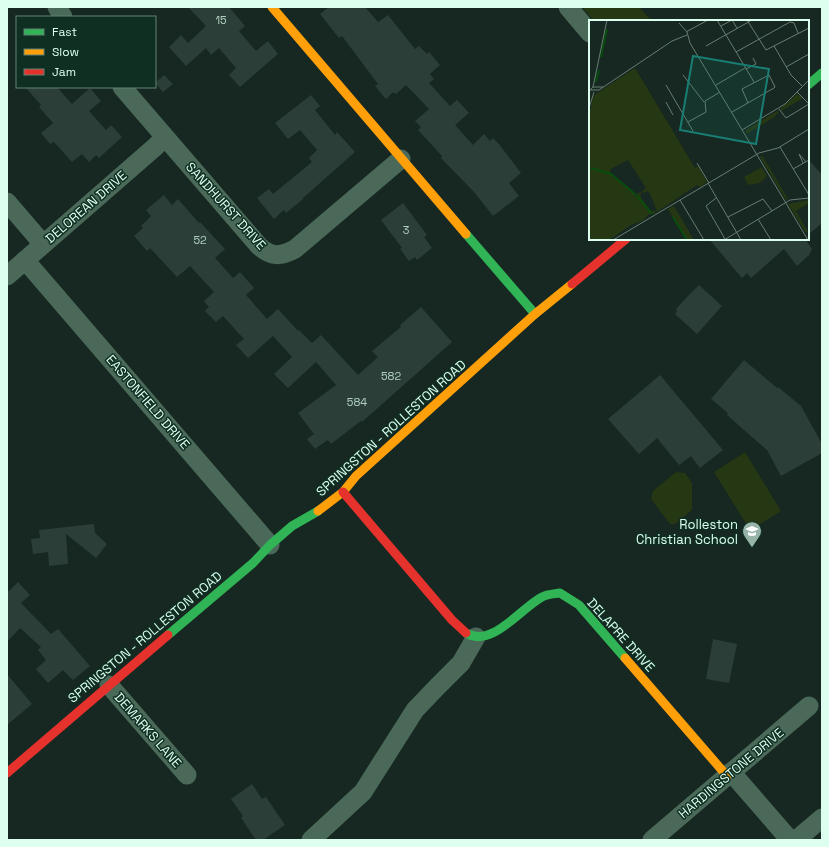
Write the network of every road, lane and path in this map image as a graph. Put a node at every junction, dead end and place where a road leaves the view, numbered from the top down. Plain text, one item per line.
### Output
1 (57, 7) edge
2 (272, 7) edge
3 (568, 7) edge
4 (62, 16) edge
5 (589, 31) edge
6 (822, 73) edge
7 (809, 84) edge
8 (123, 88) edge
9 (164, 138) junction
10 (401, 159) junction
11 (7, 202) edge
12 (625, 240) edge
13 (43, 244) junction
14 (25, 260) junction
15 (7, 276) edge
16 (536, 314) junction
17 (343, 492) junction
18 (270, 545) junction
19 (476, 637) junction
20 (109, 685) junction
21 (809, 706) dead end
22 (7, 773) edge
23 (729, 774) junction
24 (187, 775) dead end
25 (822, 818) edge
26 (311, 840) edge
27 (652, 840) edge
28 (790, 840) edge
29 (796, 840) edge

1 - 4 street
2 - 10 street
3 - 5 street
6 - 7 street
8 - 9 street, SANDHURST DRIVE
9 - 10 street, SANDHURST DRIVE
9 - 13 street, DELOREAN DRIVE
10 - 16 street
11 - 13 street
12 - 16 street, SPRINGSTON - ROLLESTON ROAD
13 - 14 street, DELOREAN DRIVE
14 - 15 street, DELOREAN DRIVE
14 - 18 street, EASTONFIELD DRIVE
16 - 17 street, SPRINGSTON - ROLLESTON ROAD
17 - 18 street, SPRINGSTON - ROLLESTON ROAD
17 - 19 street
18 - 20 street, SPRINGSTON - ROLLESTON ROAD
19 - 23 street, DELAPRE DRIVE
19 - 26 street
20 - 22 street, SPRINGSTON - ROLLESTON ROAD
20 - 24 street, DEMARKS LANE
21 - 23 street, HARDINGSTONE DRIVE
23 - 27 street, HARDINGSTONE DRIVE
23 - 28 street
25 - 29 street

